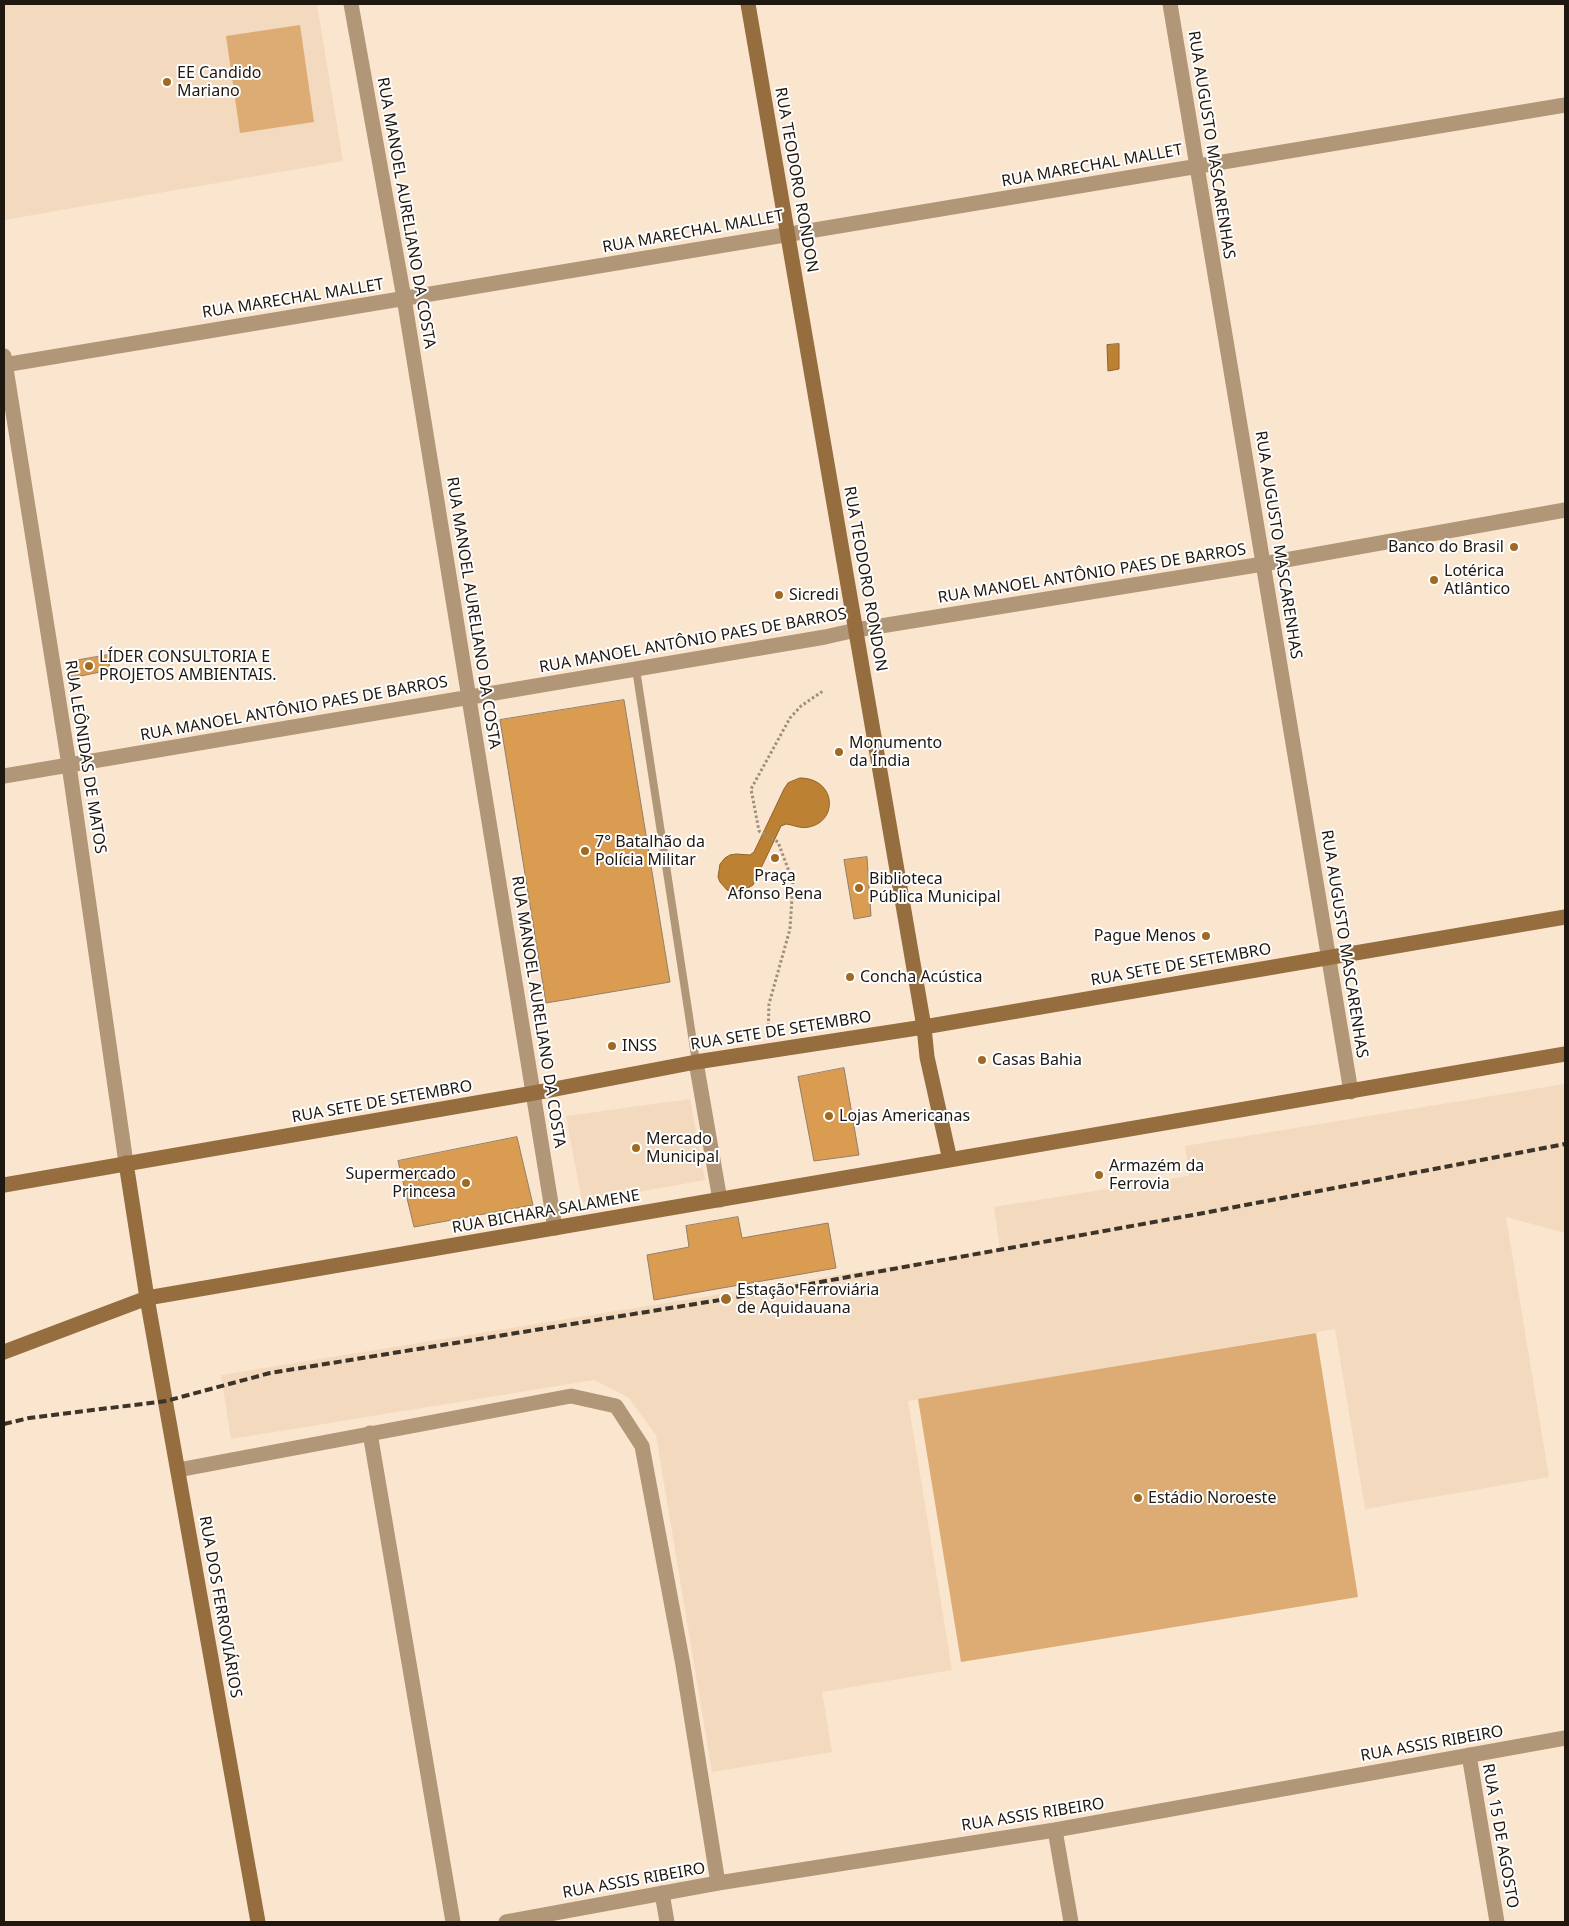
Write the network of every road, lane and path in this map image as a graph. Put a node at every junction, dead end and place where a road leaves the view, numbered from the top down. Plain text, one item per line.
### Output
1 (351, 4) edge
2 (748, 4) edge
3 (1170, 4) edge
4 (1565, 105) edge
5 (1197, 166) junction
6 (788, 234) junction
7 (404, 298) junction
8 (4, 362) edge
9 (1565, 510) edge
10 (1263, 564) junction
11 (856, 630) junction
12 (636, 669) junction
13 (823, 691) dead end
14 (469, 697) junction
15 (69, 764) junction
16 (4, 776) edge
17 (1565, 917) edge
18 (1329, 957) junction
19 (924, 1027) junction
20 (767, 1051) junction
21 (1565, 1054) edge
22 (696, 1062) junction
23 (1351, 1092) junction
24 (534, 1093) junction
25 (950, 1160) junction
26 (126, 1163) junction
27 (4, 1185) edge
28 (720, 1200) junction
29 (555, 1228) junction
30 (147, 1298) junction
31 (4, 1352) edge
32 (370, 1433) junction
33 (178, 1470) junction
34 (1565, 1738) edge
35 (1469, 1755) junction
36 (1055, 1830) junction
37 (718, 1883) junction
38 (662, 1893) junction
39 (258, 1922) edge
40 (453, 1922) edge
41 (506, 1922) edge
42 (667, 1922) edge
43 (1071, 1922) edge
44 (1497, 1922) edge

1 - 7 street, RUA MANOEL AURELIANO DA COSTA
2 - 6 main road, RUA TEODORO RONDON
3 - 5 street, RUA AUGUSTO MASCARENHAS
4 - 5 street, RUA MARECHAL MALLET
5 - 6 street, RUA MARECHAL MALLET
5 - 10 street, RUA AUGUSTO MASCARENHAS
6 - 7 street, RUA MARECHAL MALLET
6 - 11 main road, RUA TEODORO RONDON
7 - 8 street, RUA MARECHAL MALLET
7 - 14 street, RUA MANOEL AURELIANO DA COSTA
8 - 15 street, RUA LEÔNIDAS DE MATOS
9 - 10 street, RUA MANOEL ANTÔNIO PAES DE BARROS
10 - 11 street, RUA MANOEL ANTÔNIO PAES DE BARROS
10 - 18 street, RUA AUGUSTO MASCARENHAS
11 - 12 street, RUA MANOEL ANTÔNIO PAES DE BARROS
11 - 19 main road, RUA TEODORO RONDON
12 - 14 street, RUA MANOEL ANTÔNIO PAES DE BARROS
12 - 22 lane
13 - 20 path
14 - 15 street, RUA MANOEL ANTÔNIO PAES DE BARROS
14 - 24 street, RUA MANOEL AURELIANO DA COSTA
15 - 16 street, RUA MANOEL ANTÔNIO PAES DE BARROS
15 - 26 street, RUA LEÔNIDAS DE MATOS
17 - 18 main road, RUA SETE DE SETEMBRO
18 - 19 main road, RUA SETE DE SETEMBRO
18 - 23 street, RUA AUGUSTO MASCARENHAS
19 - 20 main road, RUA SETE DE SETEMBRO
19 - 25 main road, RUA TEODORO RONDON
20 - 22 main road, RUA SETE DE SETEMBRO
21 - 23 main road, RUA BICHARA SALAMENE
22 - 24 main road, RUA SETE DE SETEMBRO
22 - 28 street
23 - 25 main road, RUA BICHARA SALAMENE
24 - 26 main road, RUA SETE DE SETEMBRO
24 - 29 street, RUA MANOEL AURELIANO DA COSTA
25 - 28 main road, RUA BICHARA SALAMENE
26 - 27 main road, RUA SETE DE SETEMBRO
26 - 30 main road
28 - 29 main road, RUA BICHARA SALAMENE
29 - 30 main road, RUA BICHARA SALAMENE
30 - 31 main road, RUA BICHARA SALAMENE
30 - 33 main road, RUA DOS FERROVIÁRIOS
32 - 33 street
32 - 37 street
32 - 40 street
33 - 39 main road, RUA DOS FERROVIÁRIOS
34 - 35 street, RUA ASSIS RIBEIRO
35 - 36 street, RUA ASSIS RIBEIRO
35 - 44 street, RUA 15 DE AGOSTO
36 - 37 street, RUA ASSIS RIBEIRO
36 - 43 street
37 - 38 street, RUA ASSIS RIBEIRO
38 - 41 street, RUA ASSIS RIBEIRO
38 - 42 street

